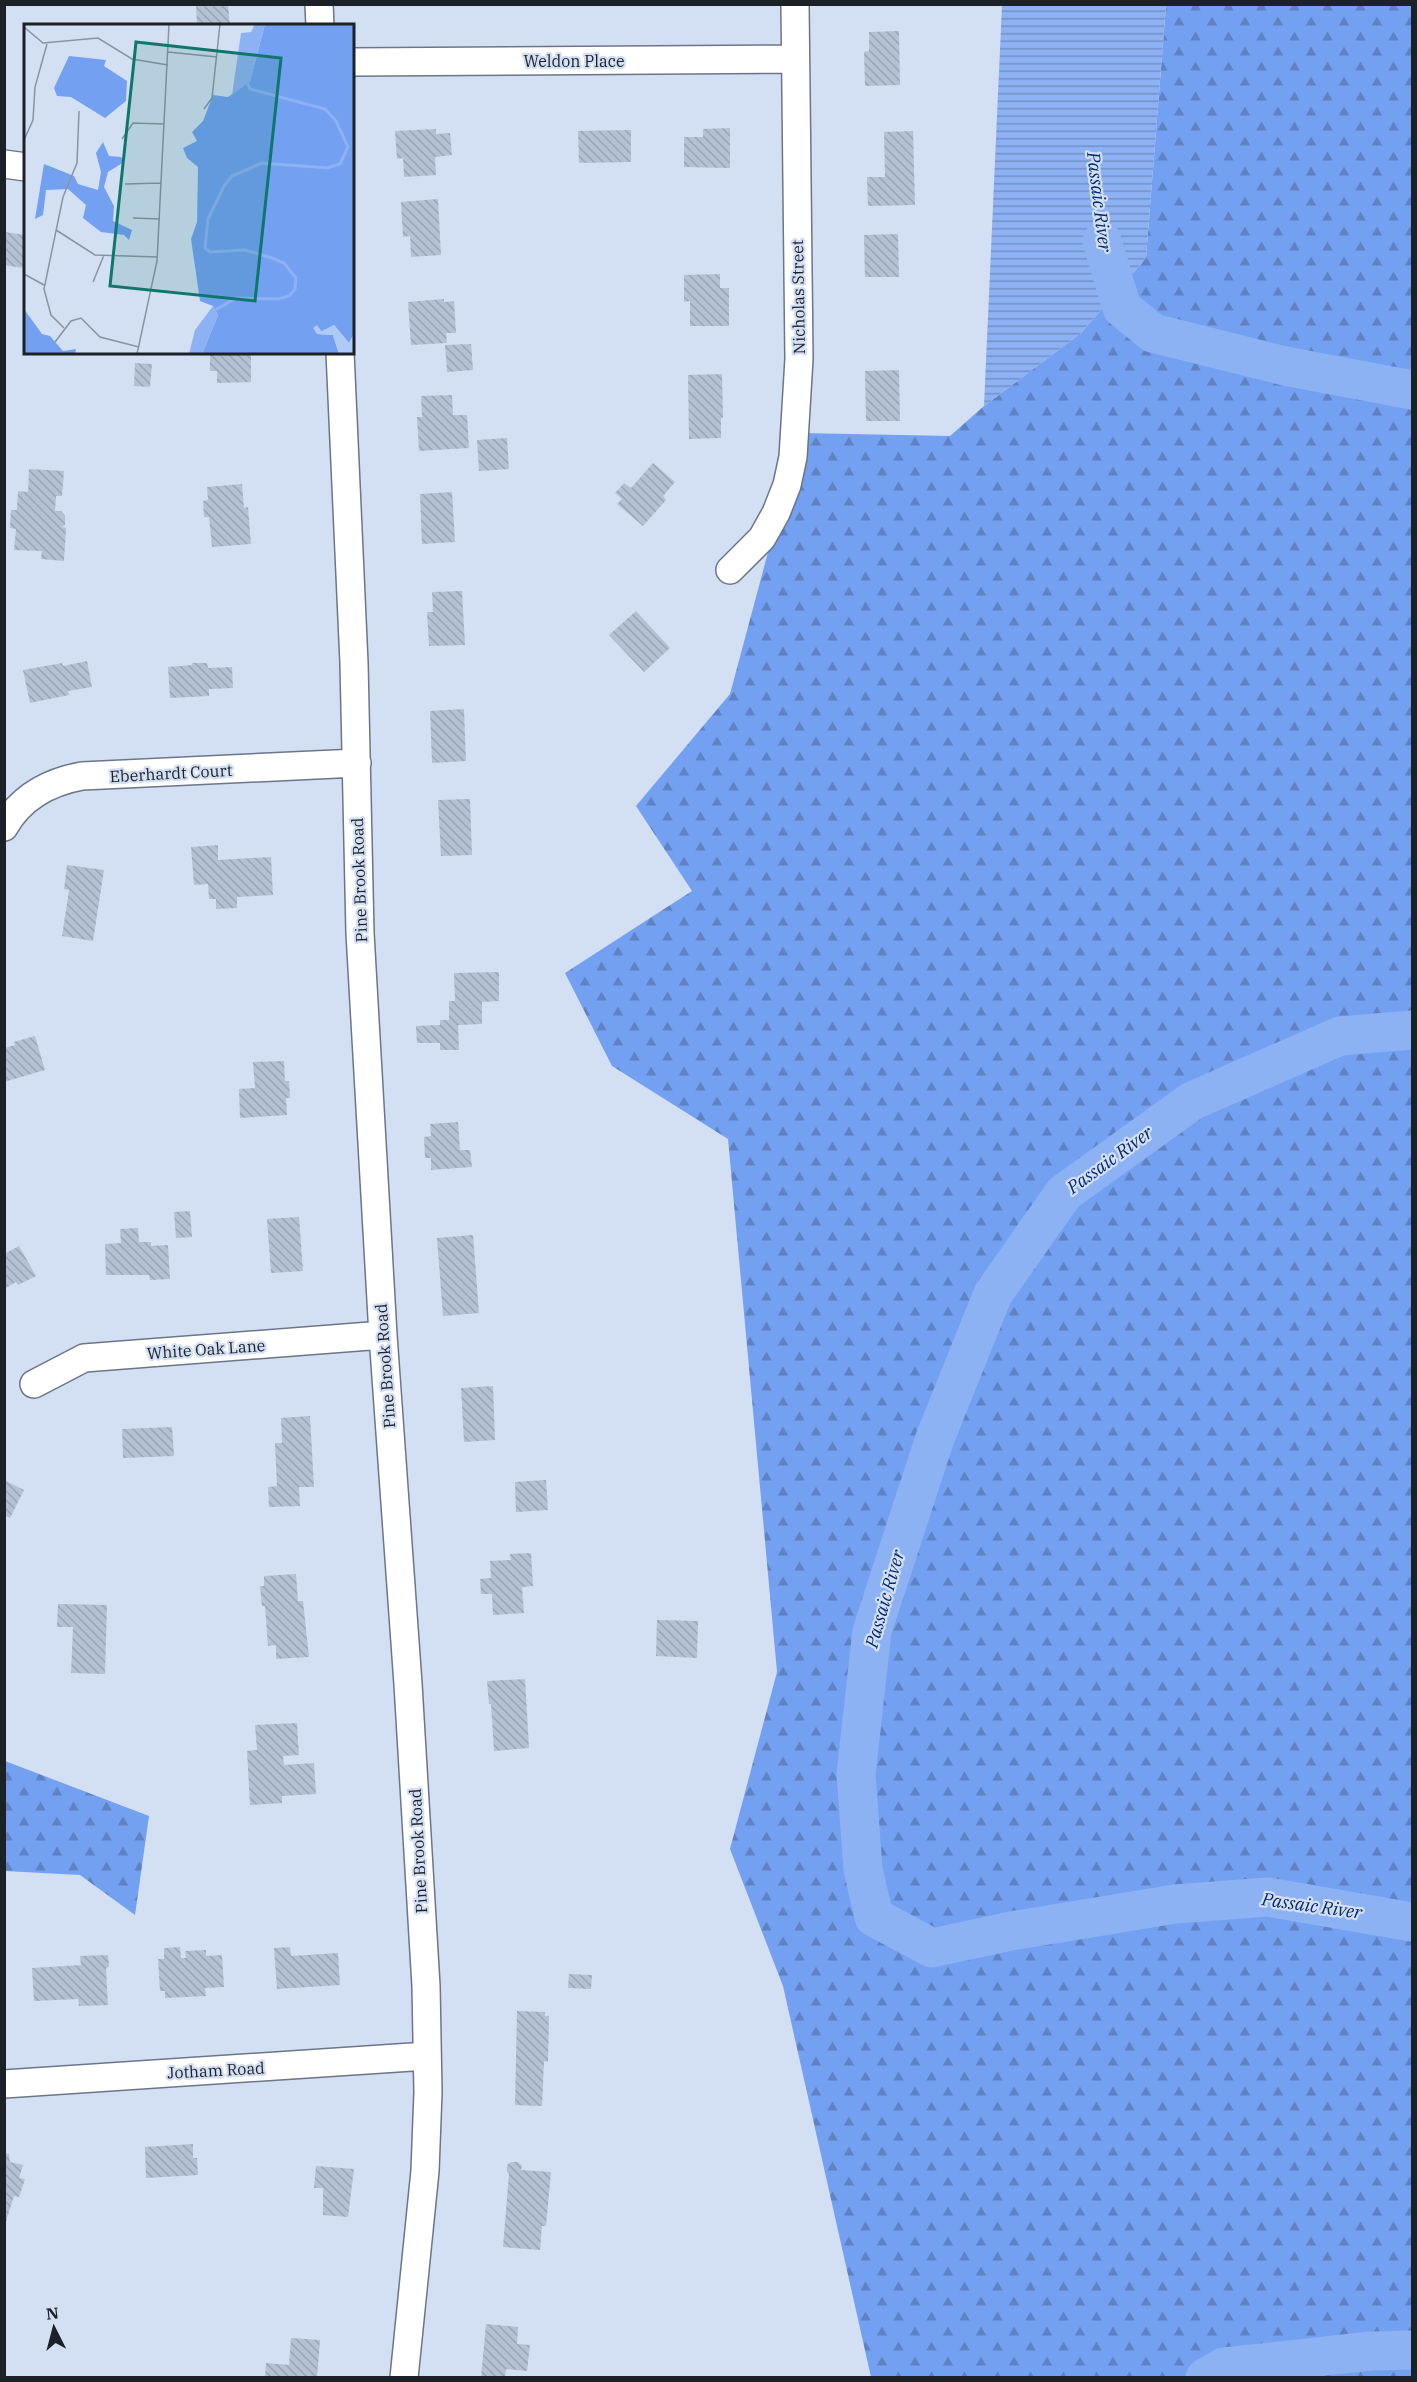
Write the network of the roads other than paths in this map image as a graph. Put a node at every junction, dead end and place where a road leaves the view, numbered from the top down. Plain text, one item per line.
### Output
1 (319, 4) edge
2 (795, 4) edge
3 (320, 24) edge
4 (795, 59) junction
5 (354, 62) edge
6 (4, 164) edge
7 (24, 167) edge
8 (340, 354) edge
9 (730, 570) dead end
10 (357, 763) junction
11 (4, 827) edge
12 (383, 1335) junction
13 (34, 1384) dead end
14 (427, 2056) junction
15 (4, 2084) edge
16 (404, 2378) edge

1 - 3 street
2 - 4 street, Nicholas Street
4 - 5 street, Weldon Place
4 - 9 street, Nicholas Street
6 - 7 street
8 - 10 street, Pine Brook Road
10 - 11 street, Eberhardt Court
10 - 12 street, Pine Brook Road
12 - 13 street, White Oak Lane
12 - 14 street, Pine Brook Road
14 - 15 street, Jotham Road
14 - 16 street, Pine Brook Road

